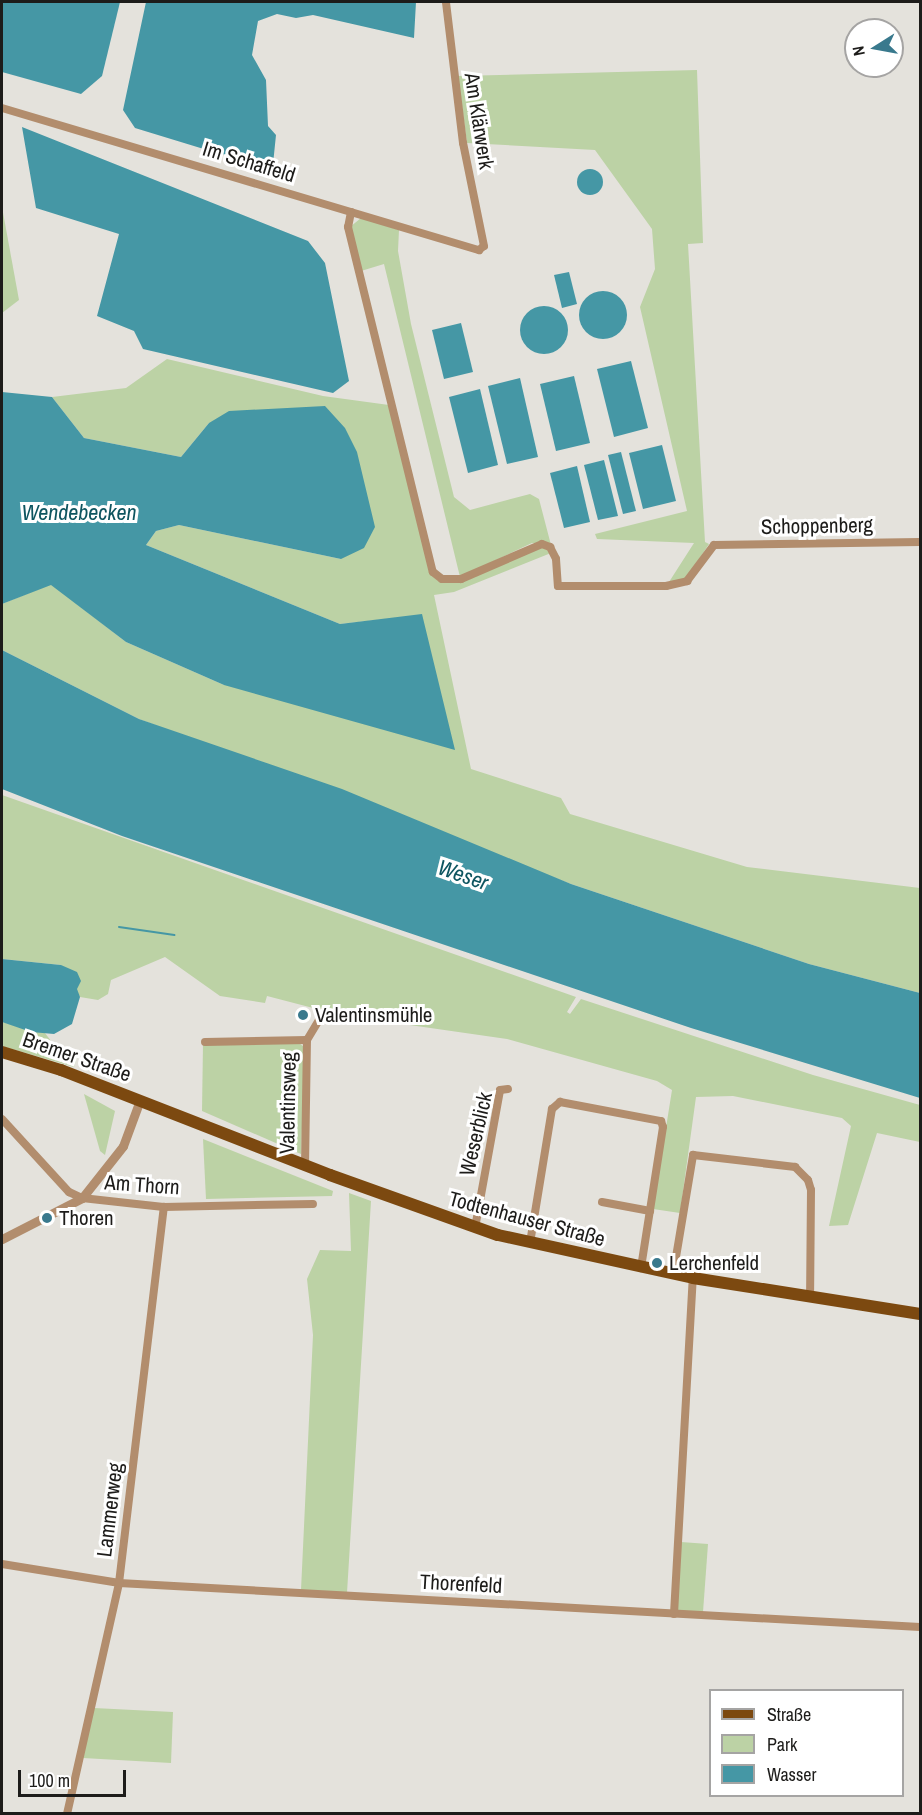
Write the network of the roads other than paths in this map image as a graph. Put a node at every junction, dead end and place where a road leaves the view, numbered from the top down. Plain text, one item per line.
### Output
1 (446, 2) edge
2 (2, 108) edge
3 (351, 212) junction
4 (484, 246) joint
5 (921, 542) edge
6 (325, 1010) dead end
7 (307, 1040) junction
8 (205, 1042) dead end
9 (2, 1052) edge
10 (508, 1089) dead end
11 (140, 1100) junction
12 (2, 1119) edge
13 (305, 1166) junction
14 (82, 1198) junction
15 (602, 1202) dead end
16 (313, 1204) dead end
17 (164, 1207) junction
18 (650, 1211) junction
19 (475, 1228) junction
20 (2, 1239) edge
21 (530, 1243) junction
22 (641, 1268) junction
23 (674, 1275) junction
24 (693, 1278) junction
25 (810, 1297) junction
26 (921, 1314) edge
27 (2, 1564) edge
28 (119, 1583) junction
29 (674, 1614) junction
30 (921, 1627) edge
31 (67, 1814) edge

1 - 4 street, Am Klärwerk
2 - 3 street, Im Schaffeld
3 - 4 street, Im Schaffeld
3 - 5 street, Schoppenberg
6 - 7 street, Valentinsweg
7 - 8 street, Valentinsweg
7 - 13 street, Valentinsweg
9 - 11 main road, Bremer Straße
10 - 19 street, Weserblick
11 - 13 main road, Todtenhauser Straße
11 - 14 street
12 - 14 street, Am Thorn
13 - 19 main road, Todtenhauser Straße
14 - 17 street, Am Thorn
14 - 20 street
15 - 18 street
16 - 17 street, Am Thorn
17 - 28 street, Lammerweg
18 - 21 street
18 - 22 street
19 - 21 main road, Todtenhauser Straße
21 - 22 main road, Todtenhauser Straße
22 - 23 main road, Todtenhauser Straße
23 - 24 main road, Todtenhauser Straße
23 - 25 street
24 - 25 main road, Todtenhauser Straße
24 - 29 street
25 - 26 main road, Todtenhauser Straße
27 - 28 street, Thorenfeld
28 - 29 street, Thorenfeld
28 - 31 street, Lammerweg
29 - 30 street, Thorenfeld

